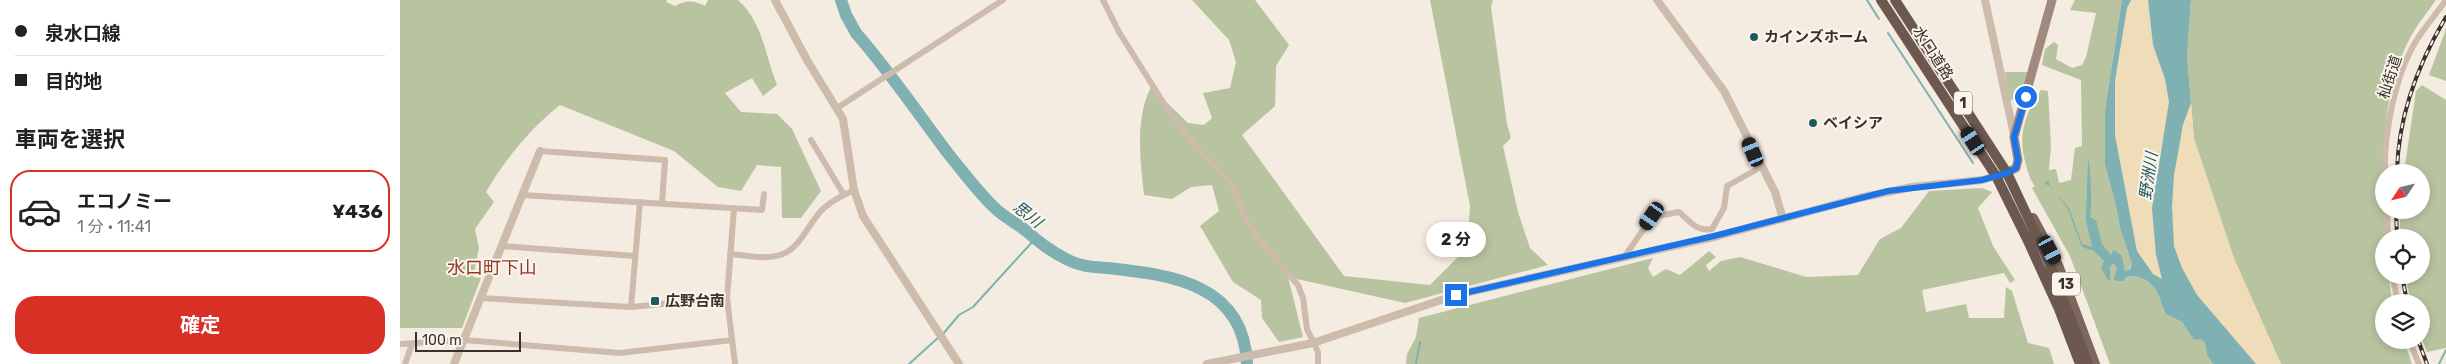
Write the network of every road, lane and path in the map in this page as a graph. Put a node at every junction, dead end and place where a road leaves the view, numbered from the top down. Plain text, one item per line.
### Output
1 (775, 0) edge
2 (1003, 0) edge
3 (1103, 0) edge
4 (1657, 0) edge
5 (1881, 0) edge
6 (1895, 0) edge
7 (1986, 0) edge
8 (2052, 0) edge
9 (2446, 0) edge
10 (837, 108) junction
11 (2014, 137) junction
12 (811, 140) dead end
13 (540, 151) joint
14 (2386, 164) edge
15 (1761, 167) junction
16 (2007, 173) junction
17 (1996, 176) junction
18 (854, 190) junction
19 (764, 194) dead end
20 (522, 195) junction
21 (844, 195) junction
22 (640, 202) junction
23 (662, 204) junction
24 (734, 208) junction
25 (2026, 210) junction
26 (1783, 219) junction
27 (1713, 233) junction
28 (501, 246) junction
29 (730, 254) junction
30 (635, 256) junction
31 (1624, 256) junction
32 (480, 298) junction
33 (727, 298) junction
34 (630, 307) junction
35 (464, 340) junction
36 (732, 340) junction
37 (1313, 343) junction
38 (400, 344) edge
39 (412, 344) junction
40 (2413, 349) edge
41 (405, 364) edge
42 (454, 364) edge
43 (735, 364) edge
44 (959, 364) edge
45 (1207, 364) edge
46 (1318, 364) edge
47 (2080, 364) edge
48 (2088, 364) edge
49 (2095, 364) edge
50 (2419, 364) edge

1 - 10 street
2 - 10 street
3 - 37 street
4 - 15 street
5 - 17 highway, 水口道路 / 1
6 - 16 highway, 水口道路 / 1
7 - 11 street
8 - 11 main road
9 - 14 street, 杣街道
10 - 18 street
11 - 16 main road
12 - 21 street
13 - 20 street
13 - 23 street
15 - 26 street
15 - 27 street
16 - 17 main road
16 - 25 highway, 水口道路 / 1
17 - 26 street
17 - 47 highway, 水口道路 / 1
18 - 21 street
18 - 44 street
19 - 24 street
20 - 22 street
20 - 28 street
21 - 29 street
22 - 23 street
22 - 30 street
23 - 24 street
24 - 29 street
25 - 48 highway, 水口道路 / 1
25 - 49 main road, 13
26 - 27 street
27 - 31 street
27 - 31 street
28 - 30 street
28 - 32 street
29 - 33 street
30 - 34 street
31 - 37 street
32 - 34 street
32 - 35 street
33 - 34 street
33 - 36 street
35 - 36 street
35 - 39 street
35 - 42 street
36 - 43 street
37 - 45 street
37 - 46 street
38 - 39 street
39 - 41 street
40 - 50 street

